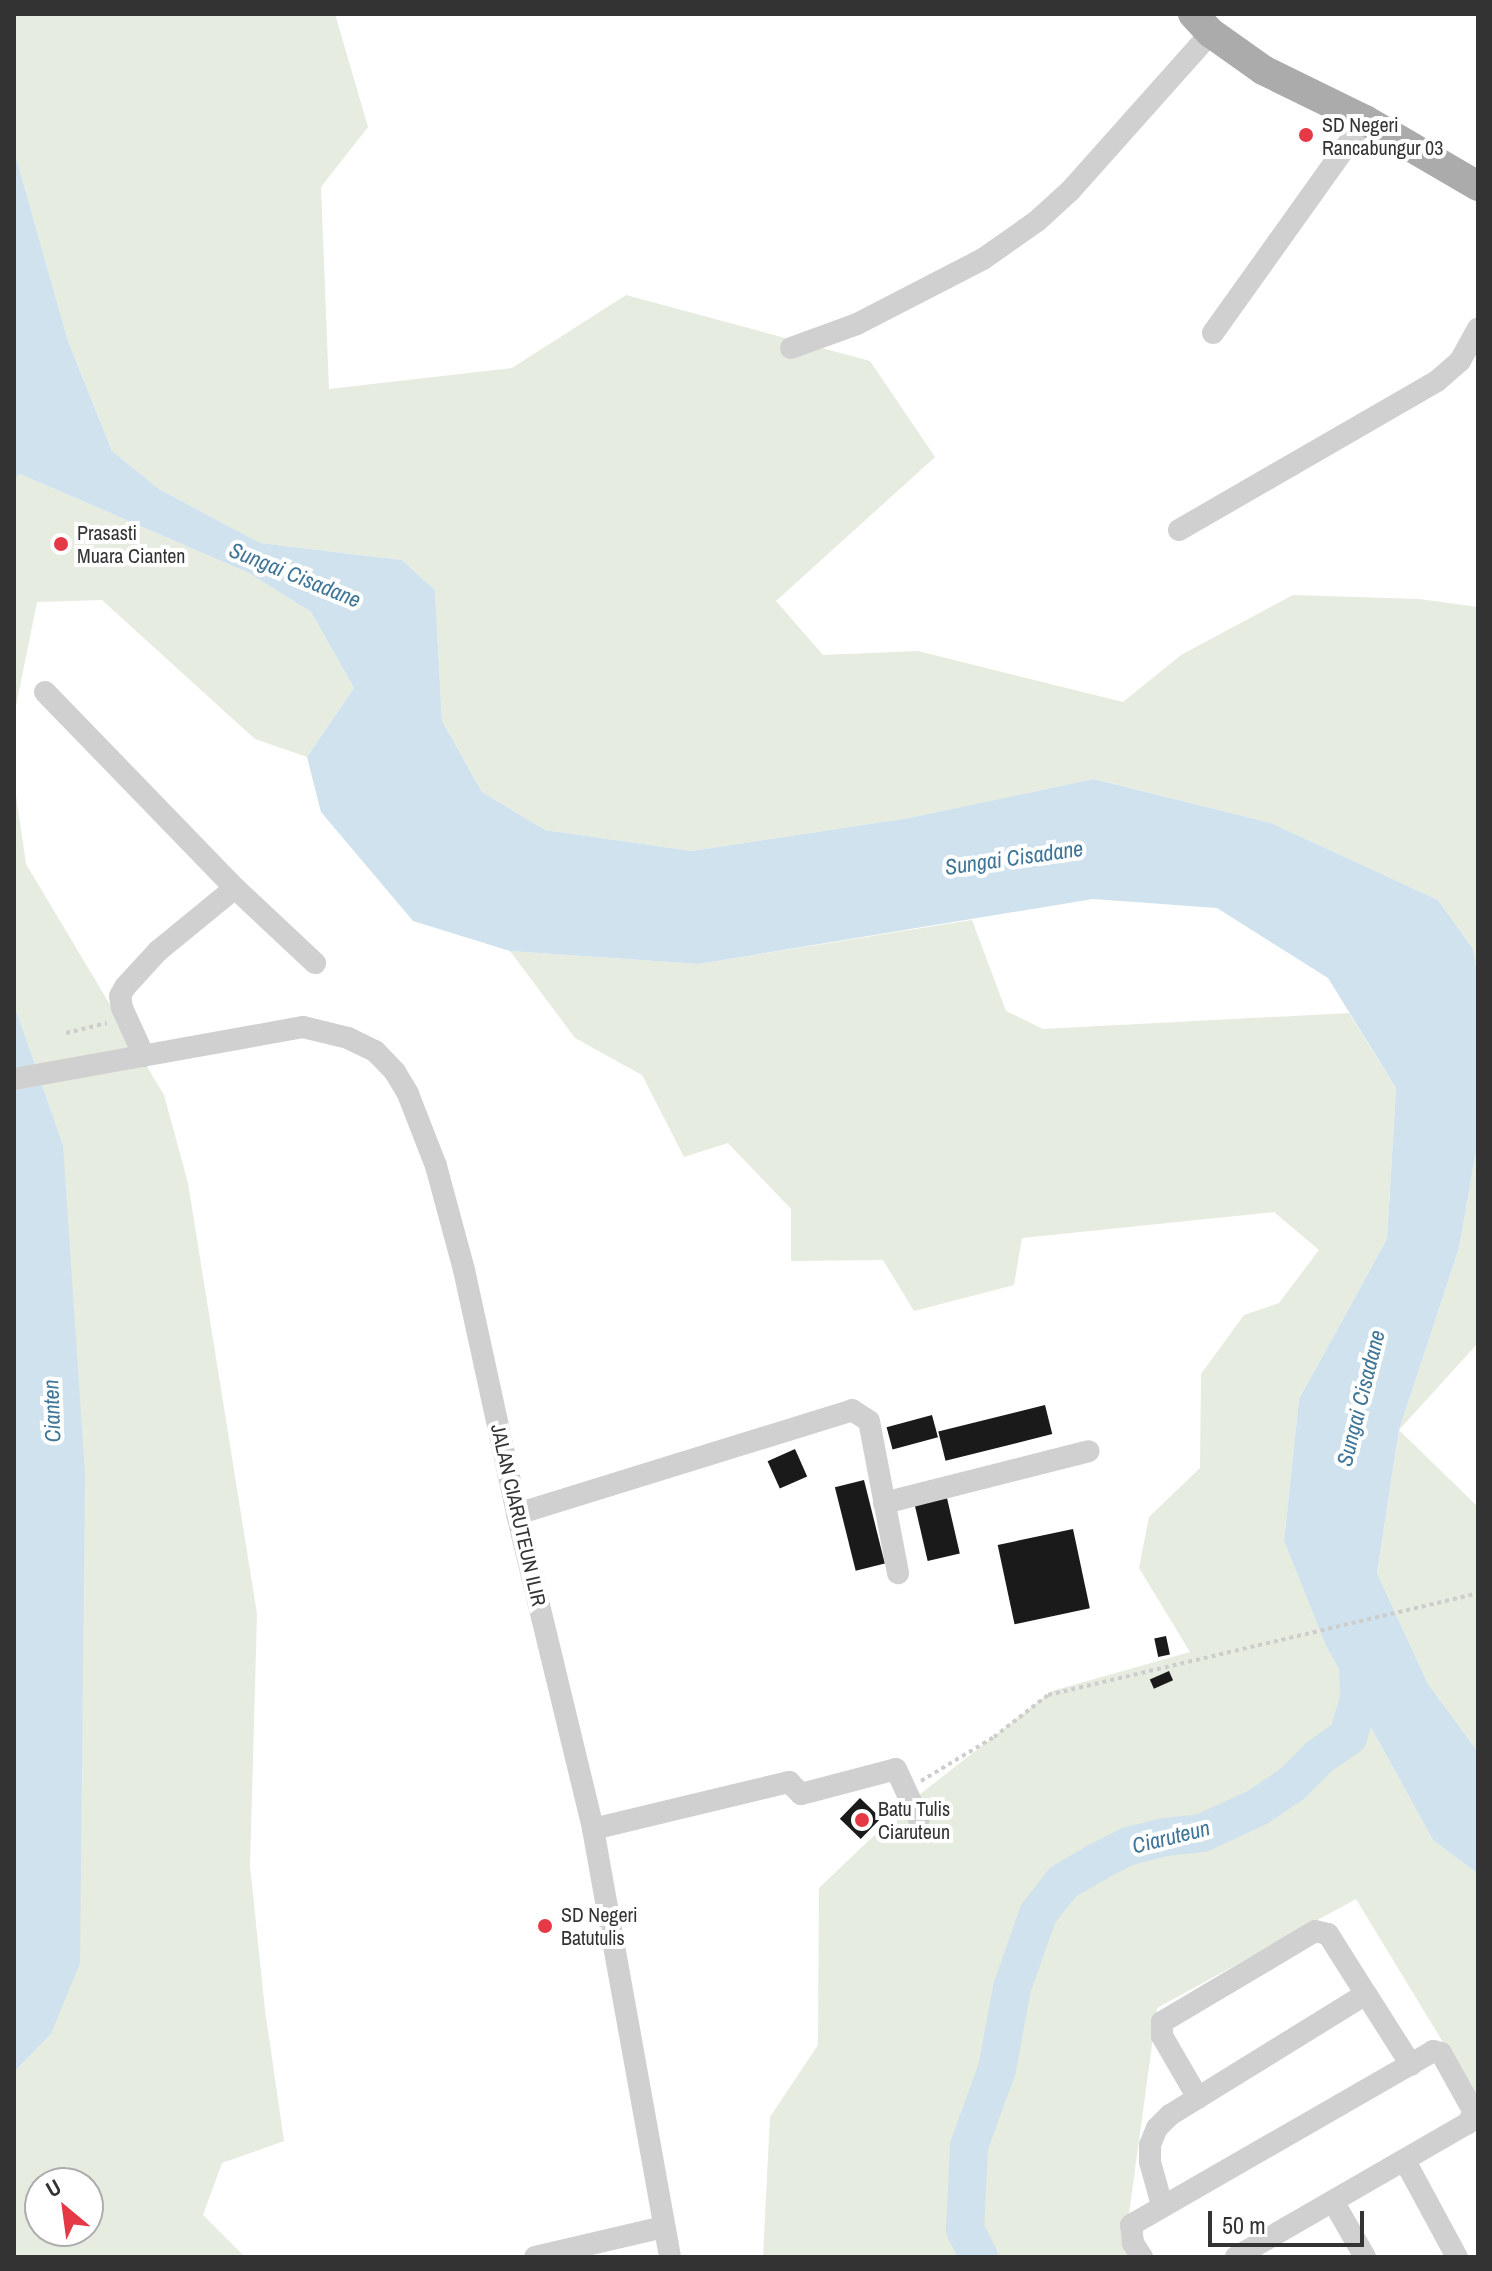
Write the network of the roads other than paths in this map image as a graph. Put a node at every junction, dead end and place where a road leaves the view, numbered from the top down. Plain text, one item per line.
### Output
1 (1202, 24) edge
2 (1365, 120) junction
3 (1478, 186) edge
4 (1478, 329) edge
5 (1213, 333) dead end
6 (791, 348) dead end
7 (1179, 530) dead end
8 (45, 692) dead end
9 (235, 888) junction
10 (315, 963) dead end
11 (144, 1056) junction
12 (14, 1079) edge
13 (1089, 1451) dead end
14 (884, 1503) junction
15 (517, 1514) junction
16 (898, 1573) dead end
17 (919, 1819) dead end
18 (593, 1829) junction
19 (1366, 1994) junction
20 (1411, 2065) junction
21 (1198, 2098) junction
22 (1476, 2115) edge
23 (1405, 2161) junction
24 (1334, 2203) junction
25 (1162, 2205) junction
26 (664, 2227) junction
27 (1262, 2251) edge
28 (535, 2257) edge
29 (670, 2257) edge
30 (1142, 2257) edge
31 (1236, 2257) edge
32 (1365, 2257) edge
33 (1457, 2257) edge

1 - 2 main road
1 - 6 street
2 - 3 main road
2 - 5 street
4 - 7 street
8 - 9 street
9 - 10 street
9 - 11 street
11 - 12 street, JALAN CIARUTEUN ILIR
11 - 15 street, JALAN CIARUTEUN ILIR
13 - 14 street
14 - 15 street
14 - 16 street
15 - 18 street, JALAN CIARUTEUN ILIR
17 - 18 street
18 - 26 street, JALAN CIARUTEUN ILIR
19 - 20 street
19 - 21 street
19 - 21 street
20 - 22 street
20 - 25 street
21 - 25 street
22 - 23 street
23 - 24 street
23 - 33 street
24 - 27 street
24 - 32 street
25 - 30 street
26 - 28 street
26 - 29 street, JALAN CIARUTEUN ILIR
27 - 31 street

